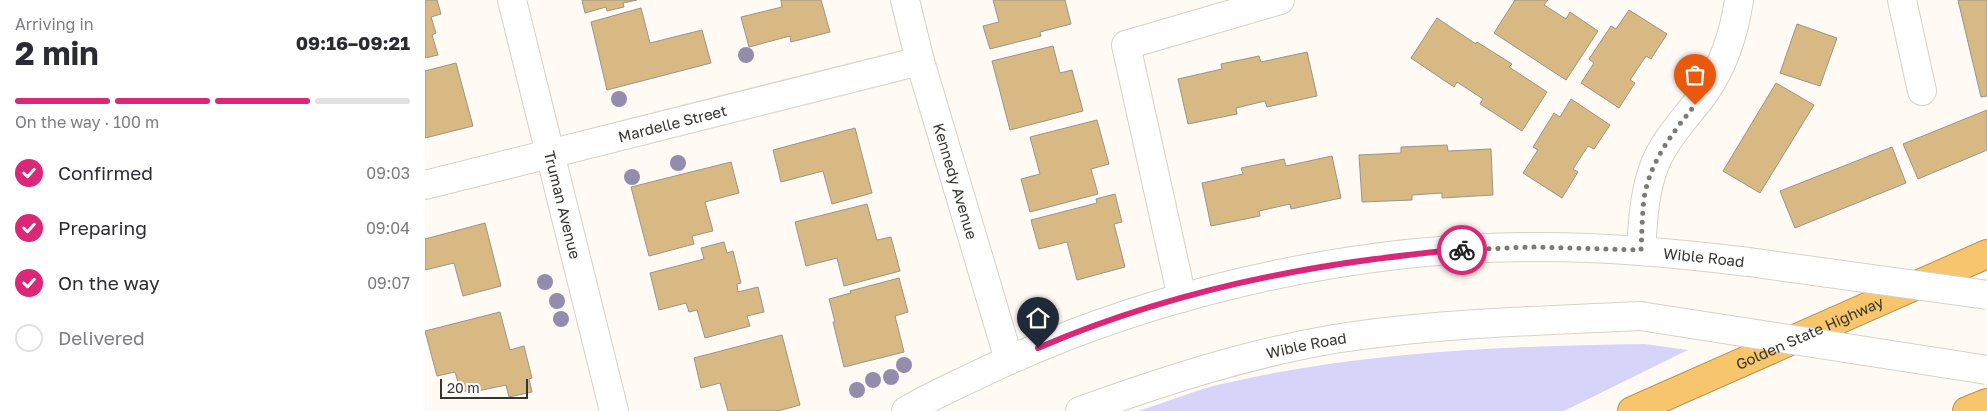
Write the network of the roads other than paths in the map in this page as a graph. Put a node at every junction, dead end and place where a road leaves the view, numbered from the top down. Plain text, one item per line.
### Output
1 (512, 0) edge
2 (905, 0) edge
3 (1280, 0) edge
4 (1739, 0) edge
5 (1902, 0) edge
6 (921, 62) junction
7 (1921, 90) dead end
8 (550, 154) junction
9 (425, 185) edge
10 (1641, 250) junction
11 (1987, 254) edge
12 (1987, 295) edge
13 (1182, 298) junction
14 (1009, 360) junction
15 (1987, 370) edge
16 (1987, 403) edge
17 (614, 411) edge
18 (906, 411) edge
19 (1080, 411) edge
20 (1632, 411) edge
21 (1967, 411) edge

1 - 8 street, Truman Avenue
2 - 6 street, Kennedy Avenue
3 - 13 street
4 - 10 street
5 - 7 street
6 - 8 street, Mardelle Street
6 - 14 street, Kennedy Avenue
8 - 9 street, Mardelle Street
8 - 17 street, Truman Avenue
10 - 12 street, Wible Road, bridge
10 - 13 street, Wible Road
11 - 20 highway, Golden State Highway
13 - 14 street, Wible Road
14 - 18 street, Wible Road
15 - 19 street, Wible Road, bridge
16 - 21 highway

